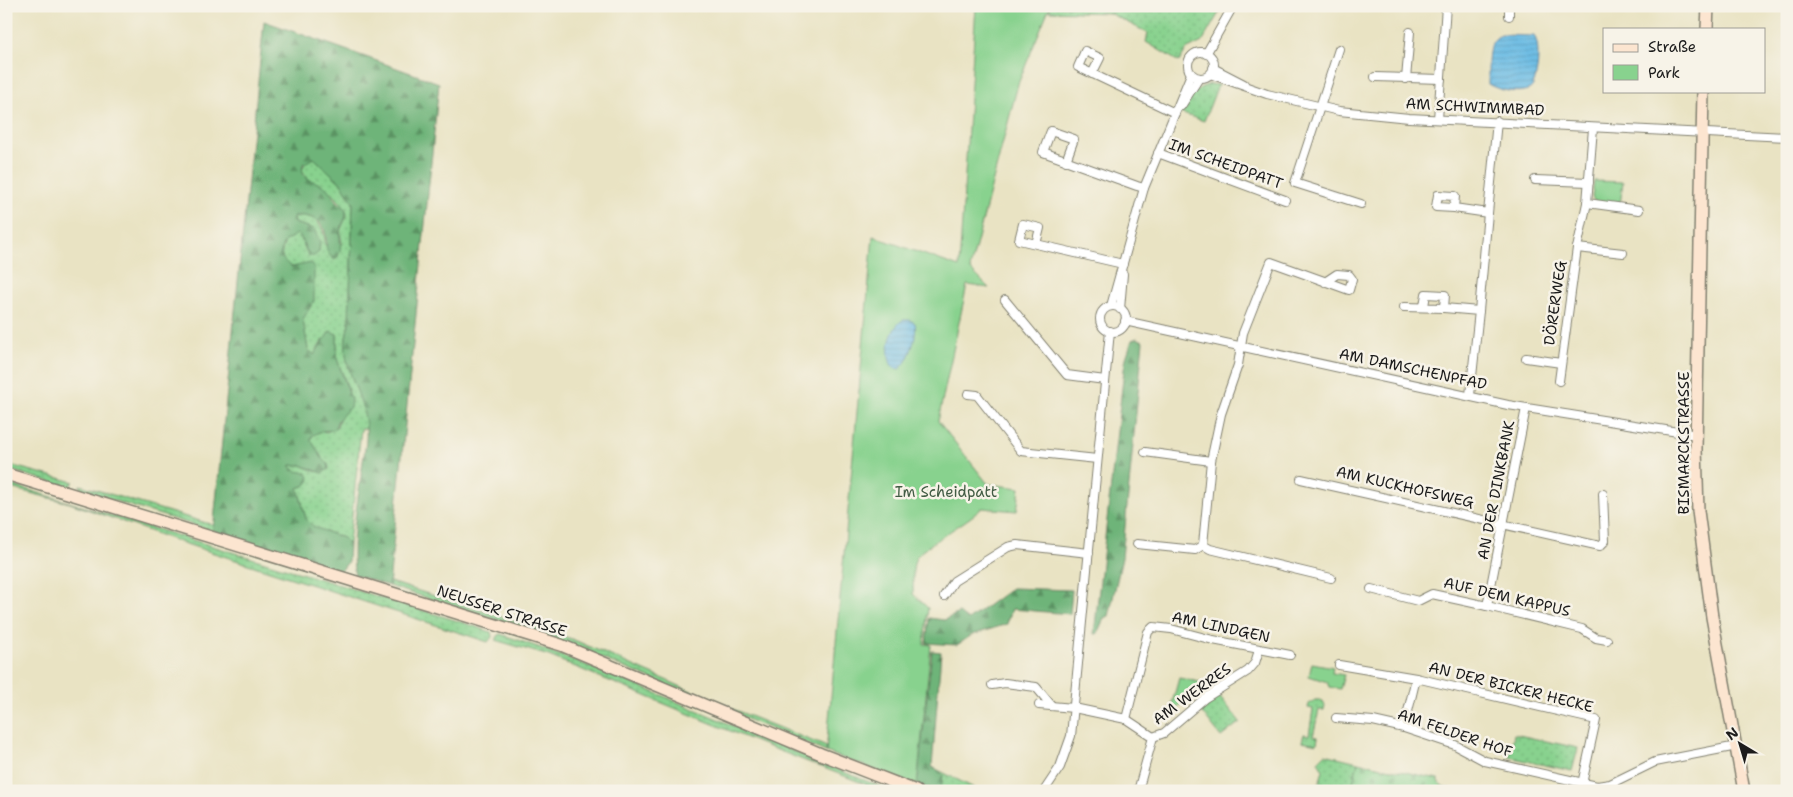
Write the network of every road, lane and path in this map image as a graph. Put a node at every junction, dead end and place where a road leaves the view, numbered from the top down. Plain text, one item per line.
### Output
1 (1233, 6) edge
2 (1446, 6) edge
3 (1509, 6) edge
4 (1708, 6) edge
5 (1509, 16) dead end
6 (1706, 28) edge
7 (1410, 32) dead end
8 (1339, 49) dead end
9 (1206, 54) junction
10 (1211, 71) junction
11 (1092, 74) dead end
12 (1195, 76) junction
13 (1375, 77) dead end
14 (1406, 78) junction
15 (1441, 80) junction
16 (1703, 92) edge
17 (1321, 108) junction
18 (1175, 113) junction
19 (1438, 118) junction
20 (1497, 122) junction
21 (1593, 128) junction
22 (1702, 134) junction
23 (1787, 137) edge
24 (1158, 153) junction
25 (1066, 160) junction
26 (1535, 180) dead end
27 (1589, 182) junction
28 (1144, 188) junction
29 (1285, 200) dead end
30 (1587, 203) junction
31 (1361, 204) dead end
32 (1454, 208) dead end
33 (1639, 210) dead end
34 (1488, 213) junction
35 (1036, 244) dead end
36 (1577, 248) junction
37 (1623, 253) dead end
38 (1122, 267) junction
39 (1325, 282) dead end
40 (1004, 300) dead end
41 (1111, 306) junction
42 (1424, 306) junction
43 (1404, 307) dead end
44 (1444, 308) junction
45 (1120, 309) junction
46 (1479, 311) junction
47 (1125, 322) junction
48 (1110, 331) junction
49 (1241, 346) junction
50 (1526, 358) dead end
51 (1561, 362) junction
52 (1105, 380) junction
53 (1559, 381) dead end
54 (968, 394) dead end
55 (1470, 395) junction
56 (1526, 408) junction
57 (1697, 435) junction
58 (1145, 452) dead end
59 (1098, 459) junction
60 (1212, 461) junction
61 (6, 474) edge
62 (1301, 479) dead end
63 (1603, 494) dead end
64 (1503, 524) junction
65 (1137, 544) dead end
66 (1203, 545) junction
67 (1089, 553) junction
68 (1331, 578) dead end
69 (1371, 589) dead end
70 (944, 596) dead end
71 (1487, 606) junction
72 (1607, 640) dead end
73 (1259, 650) junction
74 (1290, 655) dead end
75 (1339, 665) dead end
76 (1416, 678) junction
77 (992, 685) dead end
78 (1039, 705) dead end
79 (1052, 706) junction
80 (1074, 708) junction
81 (1336, 718) dead end
82 (1126, 719) junction
83 (1404, 728) junction
84 (1154, 738) junction
85 (1737, 746) junction
86 (1582, 784) junction
87 (916, 791) edge
88 (1044, 791) edge
89 (1138, 791) edge
90 (1744, 791) edge

1 - 9 street, IM SCHEIDPATT
2 - 15 street
3 - 5 street
4 - 6 main road
7 - 14 street
8 - 17 street
9 - 10 street
9 - 12 street, IM SCHEIDPATT
10 - 12 street
10 - 17 street, AM SCHWIMMBAD
11 - 18 street
12 - 18 street, IM SCHEIDPATT
13 - 14 street
14 - 15 street
15 - 19 street
16 - 22 main road, BISMARCKSTRASSE
17 - 19 street, AM SCHWIMMBAD
17 - 31 street
18 - 24 street, IM SCHEIDPATT
19 - 20 street, AM SCHWIMMBAD
20 - 21 street, AM SCHWIMMBAD
20 - 34 street
21 - 22 street, AM SCHWIMMBAD
21 - 27 street, DÖRERWEG
22 - 23 street, AM SCHWIMMBAD
22 - 57 main road, BISMARCKSTRASSE
24 - 28 street, IM SCHEIDPATT
24 - 29 street, IM SCHEIDPATT
25 - 25 street
25 - 28 street
26 - 27 street
27 - 30 street, DÖRERWEG
28 - 38 street, IM SCHEIDPATT
30 - 33 street
30 - 36 street, DÖRERWEG
32 - 34 street
34 - 46 street
35 - 38 street
36 - 37 street, DÖRERWEG
36 - 51 street, DÖRERWEG
38 - 41 street, IM SCHEIDPATT
38 - 45 street, IM SCHEIDPATT
39 - 49 street
40 - 52 street
41 - 45 street
41 - 48 street, IM SCHEIDPATT
42 - 43 street
42 - 44 street
42 - 44 street
44 - 46 street
45 - 47 street, IM SCHEIDPATT
46 - 55 street
47 - 48 street
47 - 49 street, AM DAMSCHENPFAD
48 - 52 street, IM SCHEIDPATT
49 - 55 street, AM DAMSCHENPFAD
49 - 60 street
50 - 51 street, DÖRERWEG
51 - 53 street, DÖRERWEG
52 - 59 street, IM SCHEIDPATT
54 - 59 street
55 - 56 street, AM DAMSCHENPFAD
56 - 57 street, AM DAMSCHENPFAD
56 - 64 street, AN DER DINKBANK
57 - 85 main road, BISMARCKSTRASSE
58 - 60 street
59 - 67 street, IM SCHEIDPATT
60 - 66 street
61 - 87 main road, NEUSSER STRASSE
62 - 64 street, AM KUCKHOFSWEG
63 - 64 street, AM KUCKHOFSWEG
64 - 71 street, AN DER DINKBANK
65 - 66 street
66 - 68 street
67 - 70 street
67 - 80 street, IM SCHEIDPATT
69 - 71 street, AUF DEM KAPPUS
71 - 72 street, AUF DEM KAPPUS
73 - 74 street, AM LINDGEN
73 - 82 street, AM LINDGEN
73 - 84 street, AM WERRES
75 - 76 street, AN DER BICKER HECKE
76 - 83 street, AN DER BICKER HECKE
76 - 86 street, AN DER BICKER HECKE
77 - 79 street
78 - 79 street, AM WERRES
79 - 80 street, AM WERRES
80 - 82 street, AM WERRES
80 - 88 street, IM SCHEIDPATT
81 - 83 street, AM FELDER HOF
82 - 84 street, AM WERRES
83 - 86 street, AM FELDER HOF
84 - 89 street
85 - 86 street, AM FELDER HOF
85 - 90 main road, BISMARCKSTRASSE

